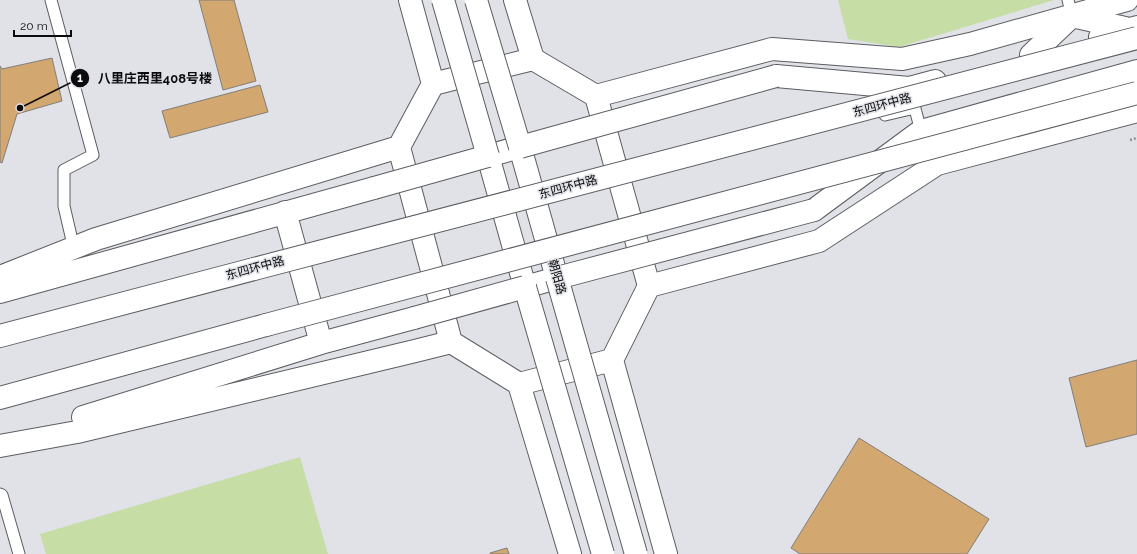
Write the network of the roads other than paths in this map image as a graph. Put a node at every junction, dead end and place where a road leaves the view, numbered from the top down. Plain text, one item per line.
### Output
1 (51, 0) edge
2 (410, 0) edge
3 (443, 0) edge
4 (476, 0) edge
5 (515, 0) edge
6 (1127, 0) edge
7 (1070, 8) edge
8 (1134, 31) edge
9 (1031, 55) junction
10 (533, 58) junction
11 (1137, 71) edge
12 (434, 84) junction
13 (1137, 93) edge
14 (596, 96) junction
15 (912, 98) junction
16 (1137, 111) edge
17 (885, 115) dead end
18 (921, 131) junction
19 (399, 147) junction
20 (520, 147) junction
21 (488, 156) junction
22 (285, 212) junction
23 (74, 249) junction
24 (0, 277) edge
25 (558, 278) junction
26 (649, 286) junction
27 (525, 287) junction
28 (0, 292) edge
29 (0, 336) edge
30 (451, 342) junction
31 (321, 343) junction
32 (612, 360) junction
33 (520, 384) junction
34 (0, 398) edge
35 (0, 444) edge
36 (0, 494) edge
37 (18, 554) edge
38 (570, 554) edge
39 (603, 554) edge
40 (636, 554) edge
41 (666, 554) edge

1 - 23 lane
2 - 12 main road
3 - 21 main road, bridge
4 - 20 main road, 朝阳路, bridge
5 - 10 main road
6 - 7 main road
7 - 8 main road
7 - 9 main road
7 - 14 main road
8 - 9 main road, 东四环中路
8 - 29 main road, 东四环中路, bridge
9 - 15 main road, 东四环中路
10 - 12 main road
10 - 14 main road
11 - 18 main road
12 - 19 main road
13 - 34 main road, bridge
14 - 26 main road
15 - 17 lane
15 - 18 lane
15 - 20 main road, 东四环中路, bridge
16 - 26 main road
18 - 25 main road, bridge
19 - 23 main road
19 - 30 main road
20 - 21 main road, 东四环中路
20 - 25 main road, 朝阳路, bridge
21 - 22 main road, bridge
21 - 27 main road, bridge
22 - 28 main road
22 - 31 main road
23 - 24 main road
25 - 27 main road
25 - 40 main road, 朝阳路, bridge
26 - 32 main road
27 - 31 main road, bridge
27 - 39 main road, bridge
30 - 33 main road
30 - 35 main road
31 - 35 main road
32 - 33 main road
32 - 41 main road
33 - 38 main road
36 - 37 lane

